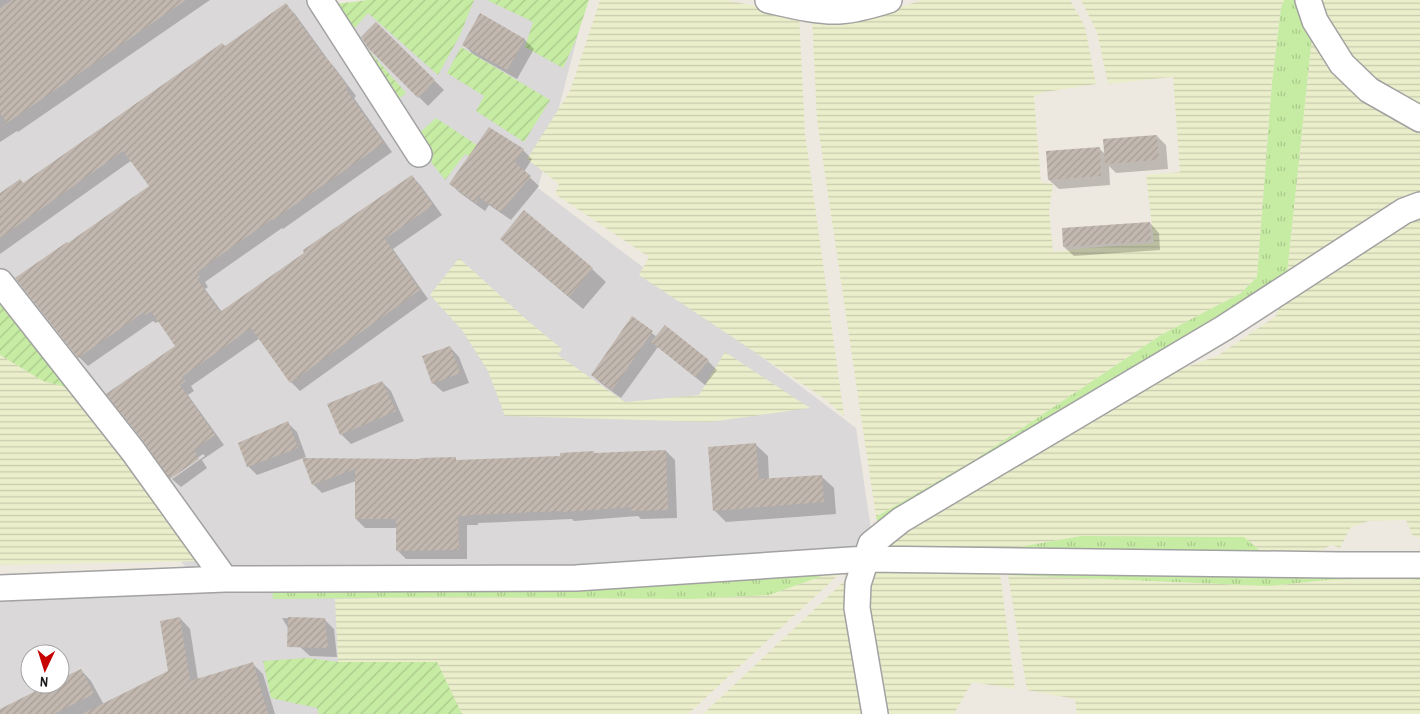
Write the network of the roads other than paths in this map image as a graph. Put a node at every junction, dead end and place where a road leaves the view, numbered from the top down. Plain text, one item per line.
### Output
1 (768, 0) edge
2 (889, 0) edge
3 (1308, 0) edge
4 (325, 1) edge
5 (1420, 119) edge
6 (419, 154) dead end
7 (1420, 205) edge
8 (0, 282) edge
9 (866, 559) junction
10 (1420, 565) edge
11 (225, 579) junction
12 (0, 588) edge
13 (875, 714) edge

1 - 2 street
3 - 5 street
4 - 6 street
7 - 9 street
8 - 11 street
9 - 10 street
9 - 11 street
9 - 13 street
11 - 12 street

